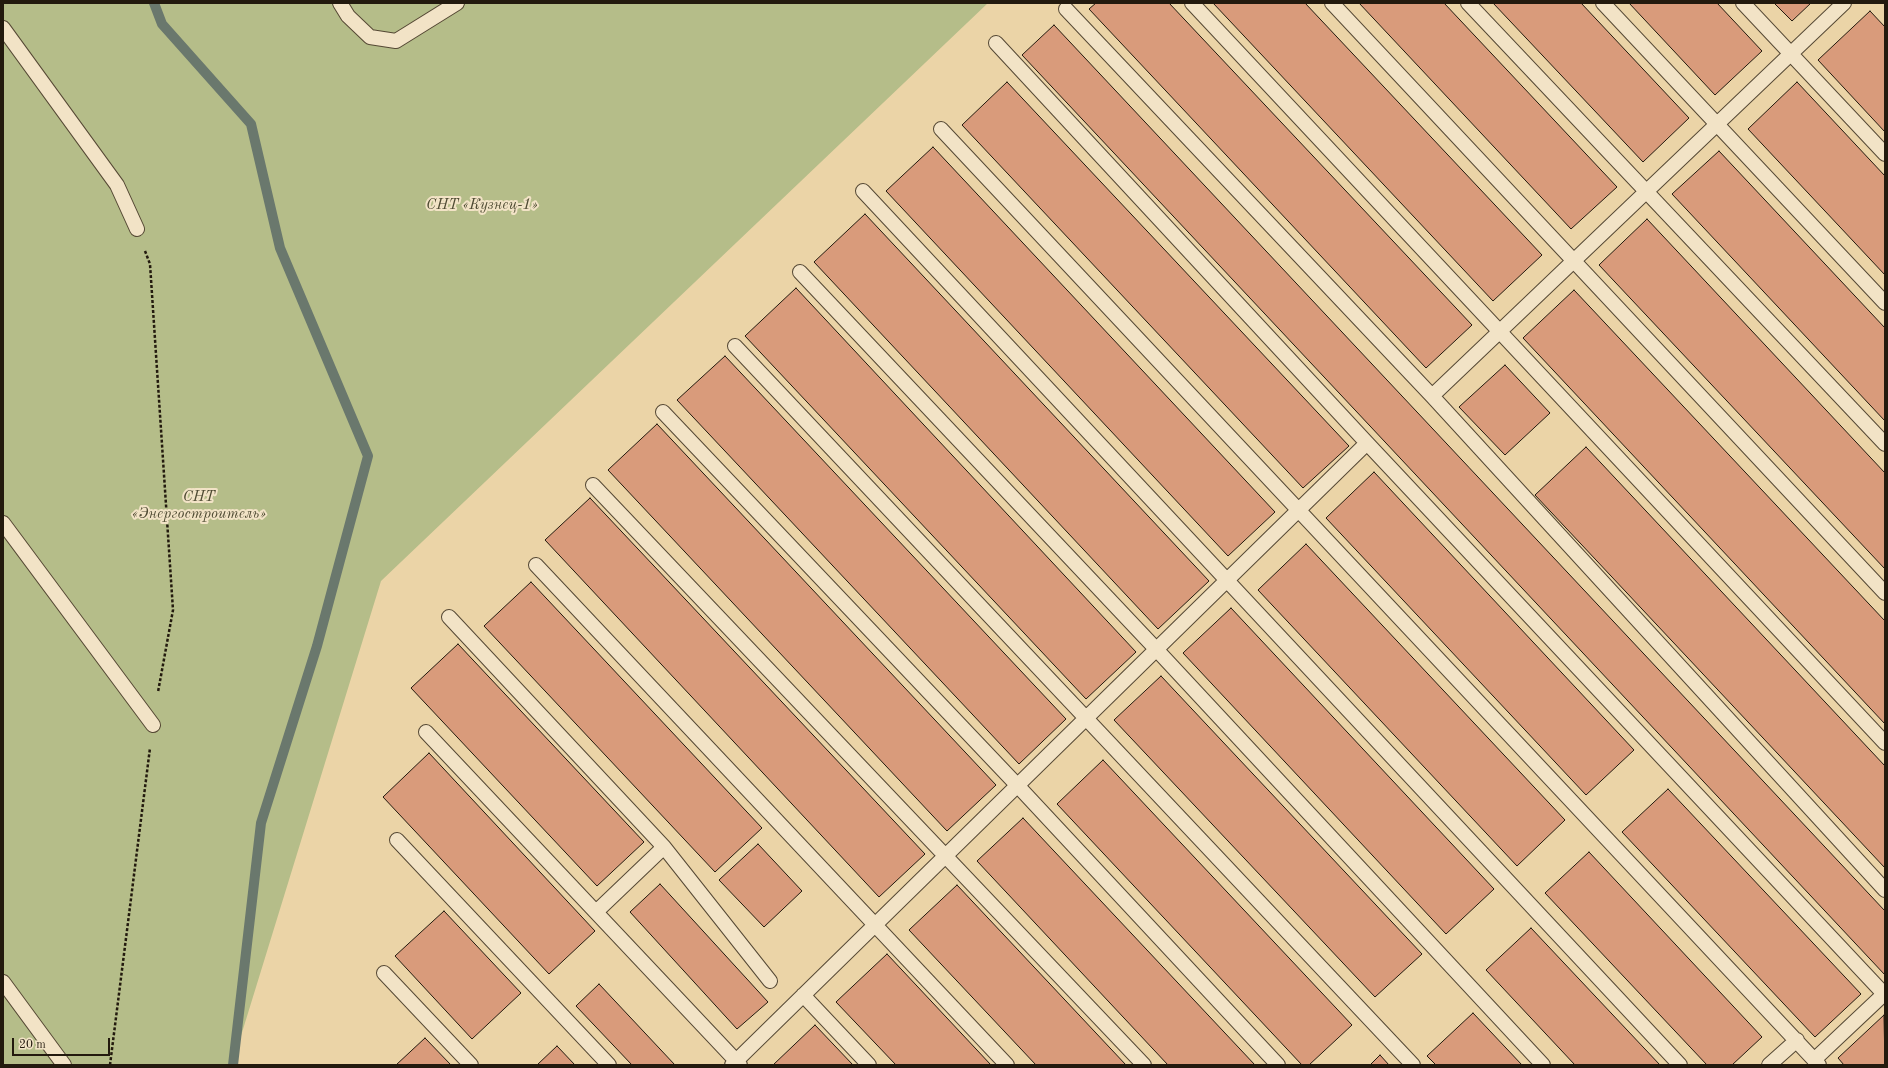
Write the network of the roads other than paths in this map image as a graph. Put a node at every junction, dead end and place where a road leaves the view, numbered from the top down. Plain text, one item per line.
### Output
1 (340, 3) edge
2 (457, 3) edge
3 (1192, 3) edge
4 (1332, 3) edge
5 (1468, 3) edge
6 (1604, 3) edge
7 (1743, 3) edge
8 (1844, 3) edge
9 (1066, 9) dead end
10 (3, 28) edge
11 (996, 43) dead end
12 (1791, 54) junction
13 (1717, 124) junction
14 (941, 129) dead end
15 (1885, 154) edge
16 (863, 191) dead end
17 (1647, 192) junction
18 (137, 229) road end
19 (1574, 261) junction
20 (800, 272) dead end
21 (1885, 303) edge
22 (1499, 333) junction
23 (735, 346) dead end
24 (1432, 396) junction
25 (664, 412) dead end
26 (1367, 443) junction
27 (1885, 444) edge
28 (593, 485) dead end
29 (1298, 510) junction
30 (3, 523) edge
31 (536, 565) dead end
32 (1226, 580) junction
33 (1885, 593) edge
34 (449, 616) dead end
35 (1156, 650) junction
36 (1086, 718) junction
37 (153, 725) road end
38 (426, 732) dead end
39 (1885, 743) edge
40 (1017, 785) junction
41 (397, 840) dead end
42 (664, 847) junction
43 (946, 855) junction
44 (1885, 890) edge
45 (596, 912) junction
46 (875, 924) junction
47 (384, 973) dead end
48 (770, 981) dead end
49 (3, 982) edge
50 (803, 995) junction
51 (1884, 995) edge
52 (1797, 1040) junction
53 (1817, 1062) edge
54 (736, 1064) edge
55 (64, 1065) edge
56 (471, 1065) edge
57 (609, 1065) edge
58 (869, 1065) edge
59 (1008, 1065) edge
60 (1144, 1065) edge
61 (1278, 1065) edge
62 (1413, 1065) edge
63 (1543, 1065) edge
64 (1680, 1065) edge
65 (1769, 1065) edge

1 - 2 lane
3 - 22 lane
4 - 19 lane
5 - 17 lane
6 - 13 lane
7 - 12 lane
8 - 12 lane
9 - 24 lane
10 - 18 lane
11 - 26 lane
12 - 13 lane
12 - 15 lane
13 - 17 lane
13 - 21 lane
14 - 29 lane
16 - 32 lane
17 - 19 lane
17 - 27 lane
19 - 22 lane
19 - 33 lane
20 - 35 lane
22 - 24 lane
22 - 39 lane
23 - 36 lane
24 - 44 lane
25 - 40 lane
26 - 29 lane
26 - 51 lane
28 - 43 lane
29 - 32 lane
29 - 52 lane
30 - 37 lane
31 - 46 lane
32 - 35 lane
32 - 64 lane
34 - 42 lane
35 - 36 lane
35 - 63 lane
36 - 40 lane
36 - 62 lane
38 - 45 lane
40 - 43 lane
40 - 61 lane
41 - 57 lane
42 - 45 lane
42 - 48 lane
43 - 46 lane
43 - 60 lane
45 - 54 lane
46 - 50 lane
46 - 59 lane
47 - 56 lane
49 - 55 lane
50 - 54 lane
50 - 58 lane
51 - 53 lane
52 - 53 lane
52 - 65 lane

